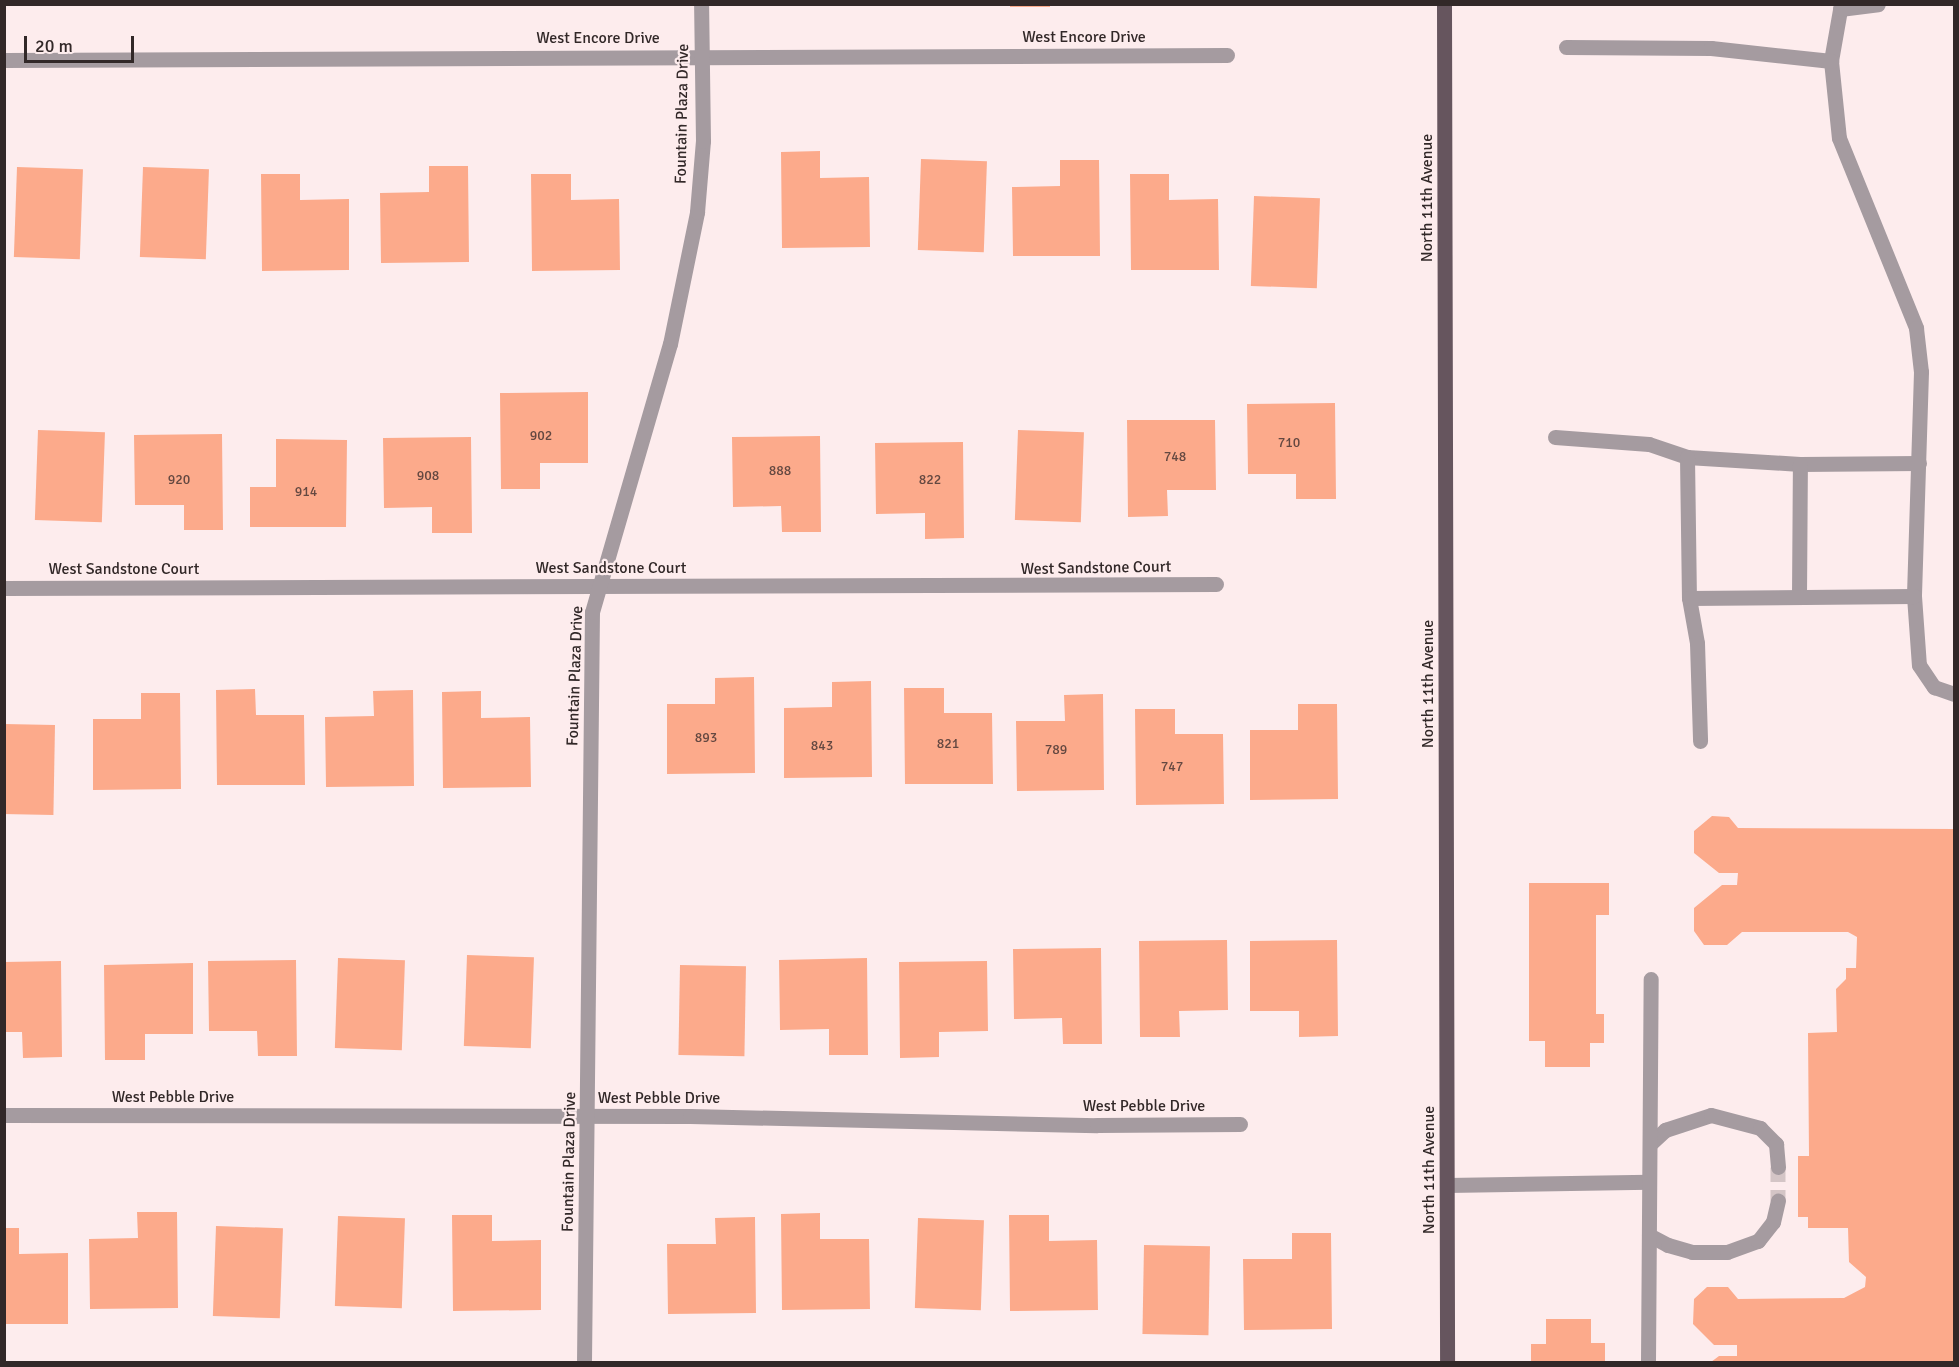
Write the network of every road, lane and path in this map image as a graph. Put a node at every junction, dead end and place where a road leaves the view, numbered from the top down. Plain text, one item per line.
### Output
1 (701, 4) edge
2 (1444, 4) edge
3 (1878, 4) edge
4 (1840, 7) edge
5 (1566, 47) dead end
6 (1227, 55) dead end
7 (702, 56) junction
8 (4, 60) edge
9 (1831, 61) junction
10 (1555, 437) dead end
11 (1687, 457) junction
12 (1919, 463) junction
13 (1800, 464) junction
14 (1216, 584) dead end
15 (600, 586) junction
16 (4, 588) edge
17 (1799, 596) junction
18 (1914, 596) junction
19 (1689, 598) junction
20 (1954, 694) edge
21 (1700, 741) dead end
22 (1651, 979) dead end
23 (4, 1115) edge
24 (587, 1116) junction
25 (1240, 1124) dead end
26 (1650, 1144) junction
27 (1778, 1167) tunnel mouth
28 (1649, 1182) junction
29 (1447, 1185) junction
30 (1778, 1201) tunnel mouth
31 (1649, 1234) junction
32 (584, 1362) edge
33 (1447, 1362) edge
34 (1648, 1362) edge

1 - 7 street, Fountain Plaza Drive
2 - 29 main road, North 11th Avenue
3 - 4 street
4 - 9 street
5 - 9 street
6 - 7 street, West Encore Drive
7 - 8 street, West Encore Drive
7 - 15 street, Fountain Plaza Drive
9 - 12 street
10 - 11 street
11 - 13 street
11 - 19 street
12 - 13 street
12 - 18 street
13 - 17 street
14 - 15 street, West Sandstone Court
15 - 16 street, West Sandstone Court
15 - 24 street, Fountain Plaza Drive
17 - 18 street
17 - 19 street
18 - 20 street
19 - 21 street
22 - 26 street
23 - 24 street, West Pebble Drive
24 - 25 street, West Pebble Drive
24 - 32 street, Fountain Plaza Drive
26 - 27 street
26 - 28 street
28 - 29 street
28 - 31 street
29 - 33 main road, North 11th Avenue
30 - 31 street
31 - 34 street

